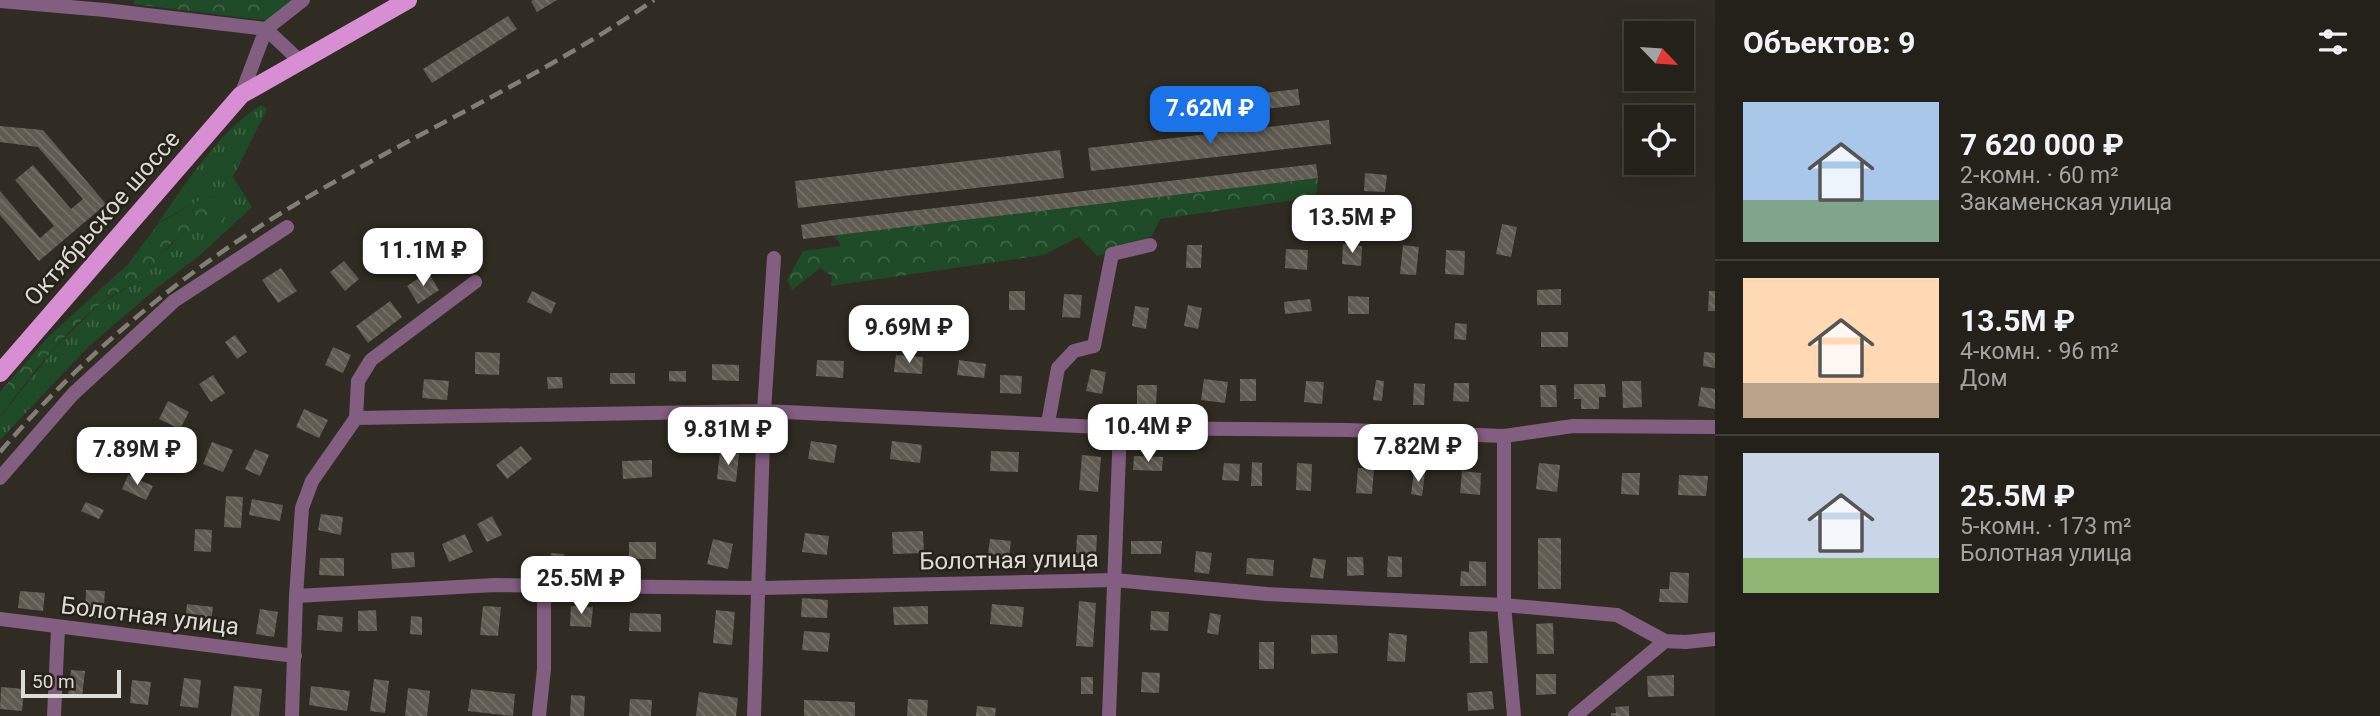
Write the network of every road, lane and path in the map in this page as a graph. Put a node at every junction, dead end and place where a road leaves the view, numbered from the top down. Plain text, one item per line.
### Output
1 (303, 0) edge
2 (408, 0) edge
3 (0, 1) edge
4 (266, 29) junction
5 (301, 62) junction
6 (241, 95) junction
7 (287, 227) dead end
8 (1150, 245) dead end
9 (774, 258) dead end
10 (475, 282) dead end
11 (0, 373) edge
12 (764, 411) junction
13 (356, 418) junction
14 (1048, 423) junction
15 (1715, 427) edge
16 (1120, 428) junction
17 (1503, 436) junction
18 (0, 478) edge
19 (1114, 580) junction
20 (544, 587) junction
21 (757, 588) junction
22 (296, 596) junction
23 (1504, 605) junction
24 (0, 619) edge
25 (58, 628) junction
26 (1715, 639) edge
27 (1665, 641) junction
28 (295, 656) junction
29 (54, 716) edge
30 (292, 716) edge
31 (539, 716) edge
32 (754, 716) edge
33 (1109, 716) edge
34 (1514, 716) edge
35 (1575, 716) edge

1 - 4 street
2 - 5 main road, Октябрьское шоссе
3 - 4 street
4 - 5 street
4 - 6 street, Октябрьское шоссе
5 - 6 main road, Октябрьское шоссе
6 - 11 main road, Октябрьское шоссе
7 - 18 street
8 - 14 street
9 - 12 street
10 - 13 street
12 - 13 street
12 - 14 street
12 - 21 street
13 - 22 street
14 - 16 street
15 - 17 street
16 - 17 street
16 - 19 street
17 - 23 street
19 - 21 street, Болотная улица
19 - 23 street, Болотная улица
19 - 33 street
20 - 21 street, Болотная улица
20 - 22 street, Болотная улица
20 - 31 street
21 - 32 street
22 - 28 street
23 - 27 street, Болотная улица
23 - 34 street
24 - 25 street, Болотная улица
25 - 28 street, Болотная улица
25 - 29 street
26 - 27 street, Болотная улица
27 - 35 street
28 - 30 street

